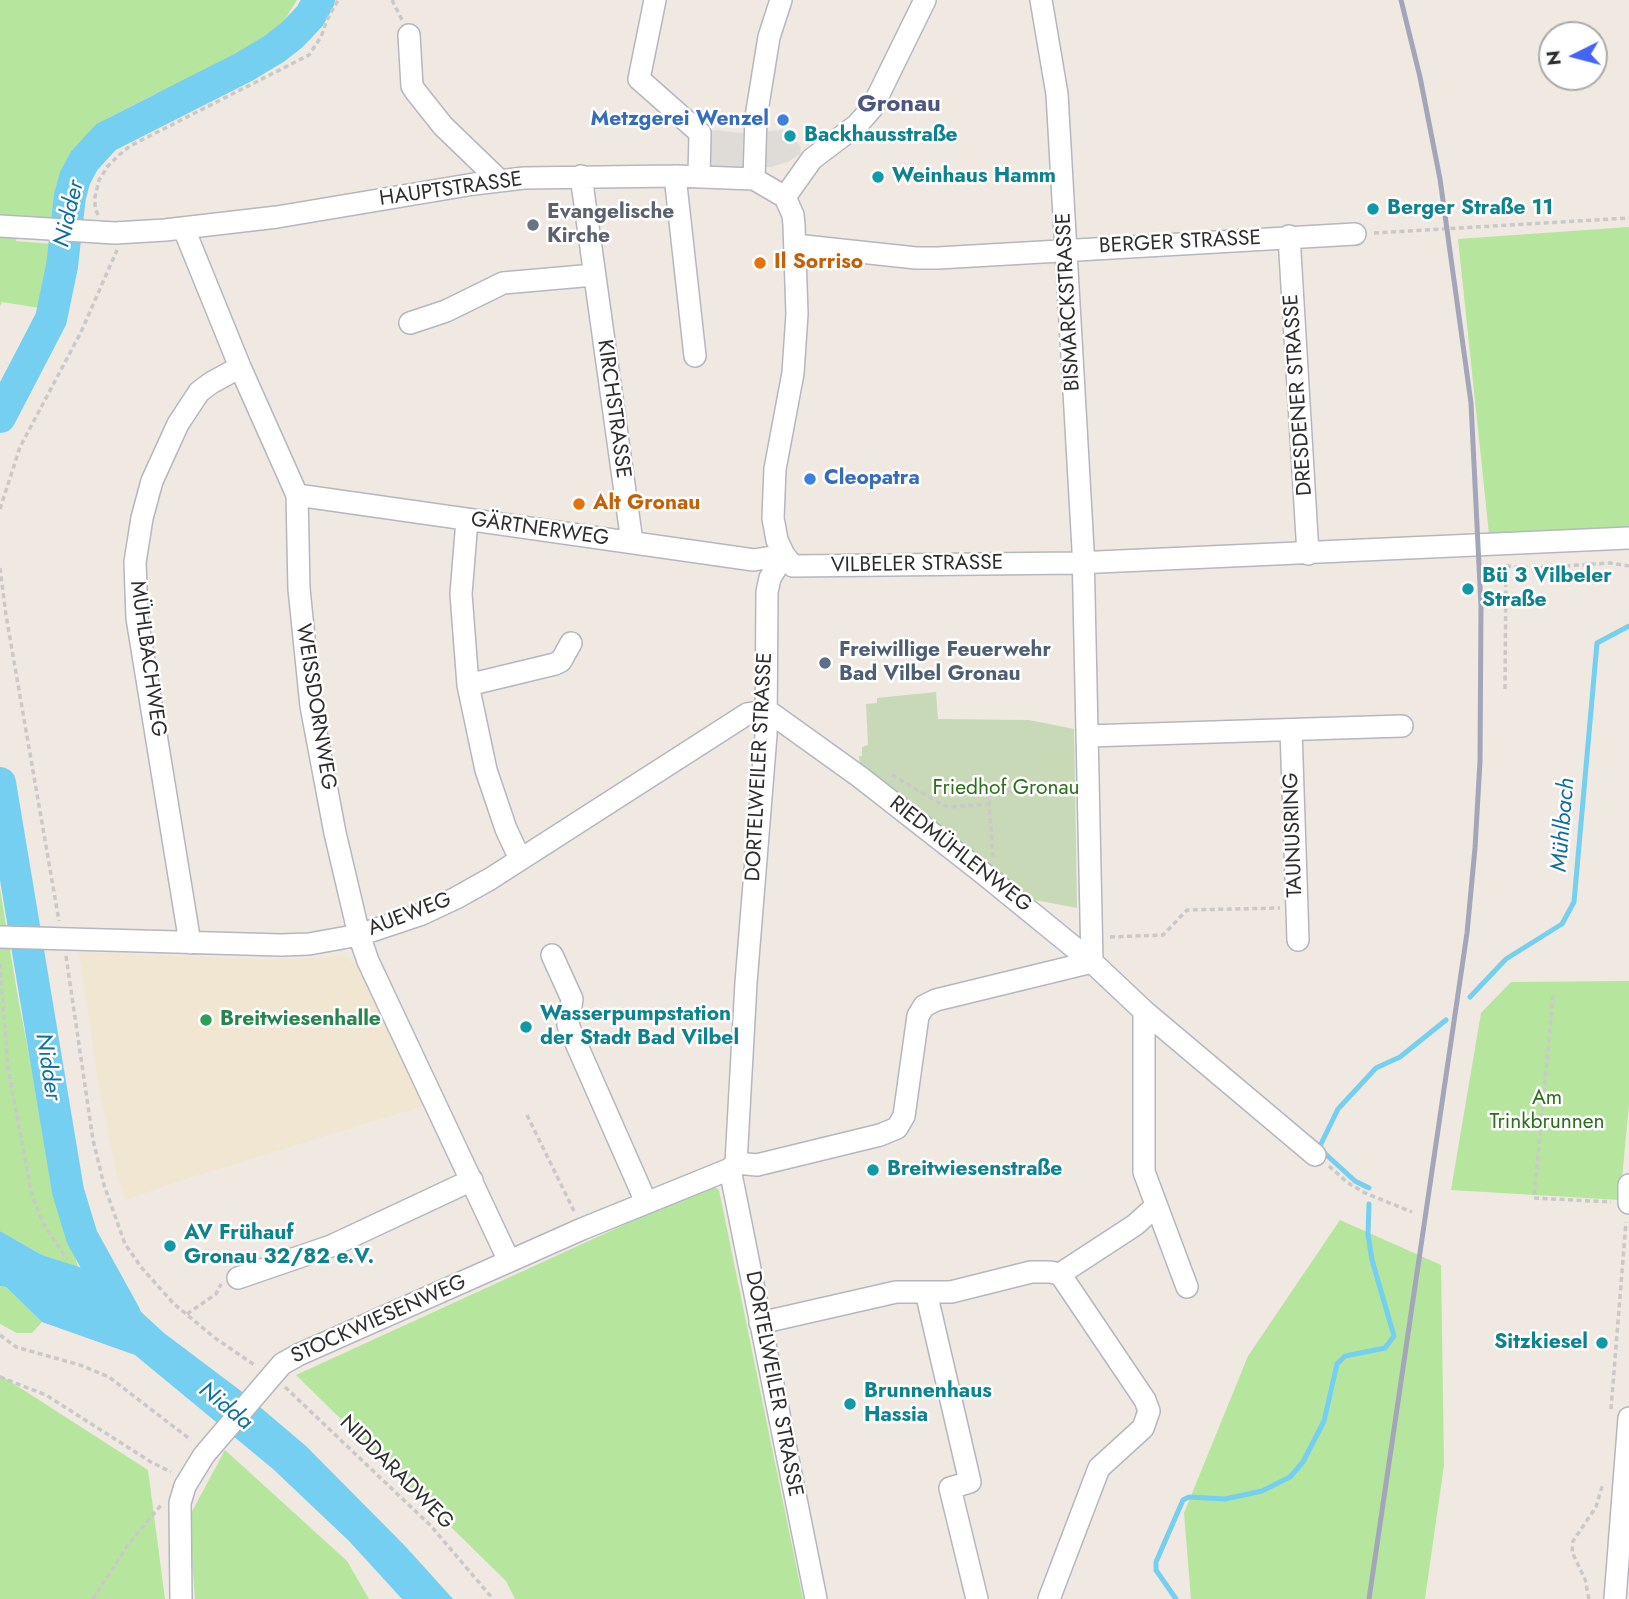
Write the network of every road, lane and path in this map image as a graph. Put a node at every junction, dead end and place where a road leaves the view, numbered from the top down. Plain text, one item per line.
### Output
1 (338, 0) edge
2 (655, 0) edge
3 (780, 0) edge
4 (925, 0) edge
5 (1041, 0) edge
6 (409, 35) dead end
7 (581, 176) junction
8 (675, 176) junction
9 (699, 176) junction
10 (754, 179) junction
11 (499, 180) junction
12 (785, 197) junction
13 (100, 217) dead end
14 (1629, 218) edge
15 (10, 227) edge
16 (184, 229) junction
17 (122, 233) junction
18 (1355, 234) joint
19 (1289, 236) junction
20 (795, 245) junction
21 (1067, 250) junction
22 (594, 275) junction
23 (410, 323) dead end
24 (695, 356) dead end
25 (240, 367) junction
26 (297, 495) junction
27 (0, 509) edge
28 (467, 520) junction
29 (1629, 538) edge
30 (632, 542) junction
31 (1308, 554) junction
32 (784, 555) junction
33 (1083, 562) junction
34 (1629, 566) edge
35 (0, 568) edge
36 (570, 643) dead end
37 (468, 685) junction
38 (1504, 689) dead end
39 (768, 710) junction
40 (1402, 726) dead end
41 (1291, 730) junction
42 (1088, 736) junction
43 (891, 775) dead end
44 (1089, 788) junction
45 (990, 804) junction
46 (520, 859) junction
47 (984, 874) junction
48 (1296, 907) junction
49 (359, 935) junction
50 (2, 937) edge
51 (1111, 937) dead end
52 (63, 940) junction
53 (1297, 940) dead end
54 (190, 943) junction
55 (552, 955) dead end
56 (1092, 962) junction
57 (0, 964) edge
58 (1553, 995) dead end
59 (1144, 1011) junction
60 (527, 1115) dead end
61 (1315, 1155) joint
62 (733, 1166) junction
63 (472, 1180) junction
64 (1629, 1197) edge
65 (646, 1202) junction
66 (1155, 1207) junction
67 (1412, 1212) dead end
68 (582, 1229) junction
69 (66, 1260) dead end
70 (509, 1261) junction
71 (1060, 1274) junction
72 (238, 1279) joint
73 (1187, 1287) dead end
74 (926, 1292) junction
75 (187, 1314) junction
76 (760, 1323) junction
77 (0, 1335) edge
78 (0, 1377) edge
79 (269, 1377) junction
80 (1620, 1418) edge
81 (211, 1446) junction
82 (1606, 1472) dead end
83 (187, 1483) junction
84 (93, 1599) edge
85 (181, 1599) edge
86 (493, 1599) edge
87 (816, 1599) edge
88 (976, 1599) edge
89 (1049, 1599) edge
90 (1589, 1599) edge
91 (1615, 1599) edge

1 - 13 path
2 - 9 street
3 - 10 street
4 - 12 street
5 - 21 street, BISMARCKSTRASSE
6 - 11 street
7 - 8 street, HAUPTSTRASSE
7 - 11 street, HAUPTSTRASSE
7 - 22 street, KIRCHSTRASSE
8 - 9 street, HAUPTSTRASSE
8 - 24 street
9 - 10 street, HAUPTSTRASSE
10 - 12 street, HAUPTSTRASSE
11 - 16 street, HAUPTSTRASSE
12 - 20 street
14 - 18 path
15 - 17 street, HAUPTSTRASSE
16 - 17 street, HAUPTSTRASSE
16 - 25 street, WEISSDORNWEG
17 - 27 path
18 - 19 street, BERGER STRASSE
19 - 21 street, BERGER STRASSE
19 - 31 street, DRESDENER STRASSE
20 - 21 street, BERGER STRASSE
20 - 32 street
21 - 33 street, BISMARCKSTRASSE
22 - 23 street
22 - 30 street, KIRCHSTRASSE
25 - 26 street, WEISSDORNWEG
25 - 54 street, MÜHLBACHWEG
26 - 28 street, GÄRTNERWEG
26 - 49 street, WEISSDORNWEG
28 - 30 street, GÄRTNERWEG
28 - 37 street
29 - 31 street, VILBELER STRASSE
30 - 32 street, GÄRTNERWEG
31 - 33 street, VILBELER STRASSE
32 - 33 street, VILBELER STRASSE
32 - 39 street, DORTELWEILER STRASSE
33 - 42 street
34 - 38 path
35 - 52 path, NIDDARADWEG
36 - 37 street
37 - 46 street
39 - 46 street, AUEWEG
39 - 47 street, RIEDMÜHLENWEG
39 - 62 street, DORTELWEILER STRASSE
40 - 41 street
41 - 42 street
41 - 48 street, TAUNUSRING
42 - 44 street
43 - 45 path
44 - 45 path
44 - 56 street
45 - 47 path
46 - 49 street, AUEWEG
47 - 56 street, RIEDMÜHLENWEG
48 - 51 path
48 - 53 street, TAUNUSRING
49 - 54 street, AUEWEG
49 - 63 street, WEISSDORNWEG
50 - 52 street, AUEWEG
52 - 54 street, AUEWEG
52 - 75 path, NIDDARADWEG
55 - 65 street
56 - 59 street, RIEDMÜHLENWEG
56 - 62 street
57 - 69 path
58 - 64 path
59 - 61 street, RIEDMÜHLENWEG
59 - 66 street
60 - 68 path
61 - 67 path
62 - 65 street, STOCKWIESENWEG
62 - 76 street, DORTELWEILER STRASSE
63 - 70 street, WEISSDORNWEG
63 - 72 street
64 - 80 path
65 - 68 street, STOCKWIESENWEG
66 - 71 street
66 - 73 street
68 - 70 street, STOCKWIESENWEG
70 - 79 street, STOCKWIESENWEG
71 - 74 street
71 - 89 street
72 - 75 path
74 - 76 street
74 - 88 street
75 - 79 path, NIDDARADWEG
76 - 87 street, DORTELWEILER STRASSE
77 - 81 path
78 - 83 path
79 - 81 street, STOCKWIESENWEG
79 - 86 path, NIDDARADWEG
80 - 91 street
81 - 83 street, STOCKWIESENWEG
82 - 90 path
83 - 84 path
83 - 85 street, STOCKWIESENWEG

